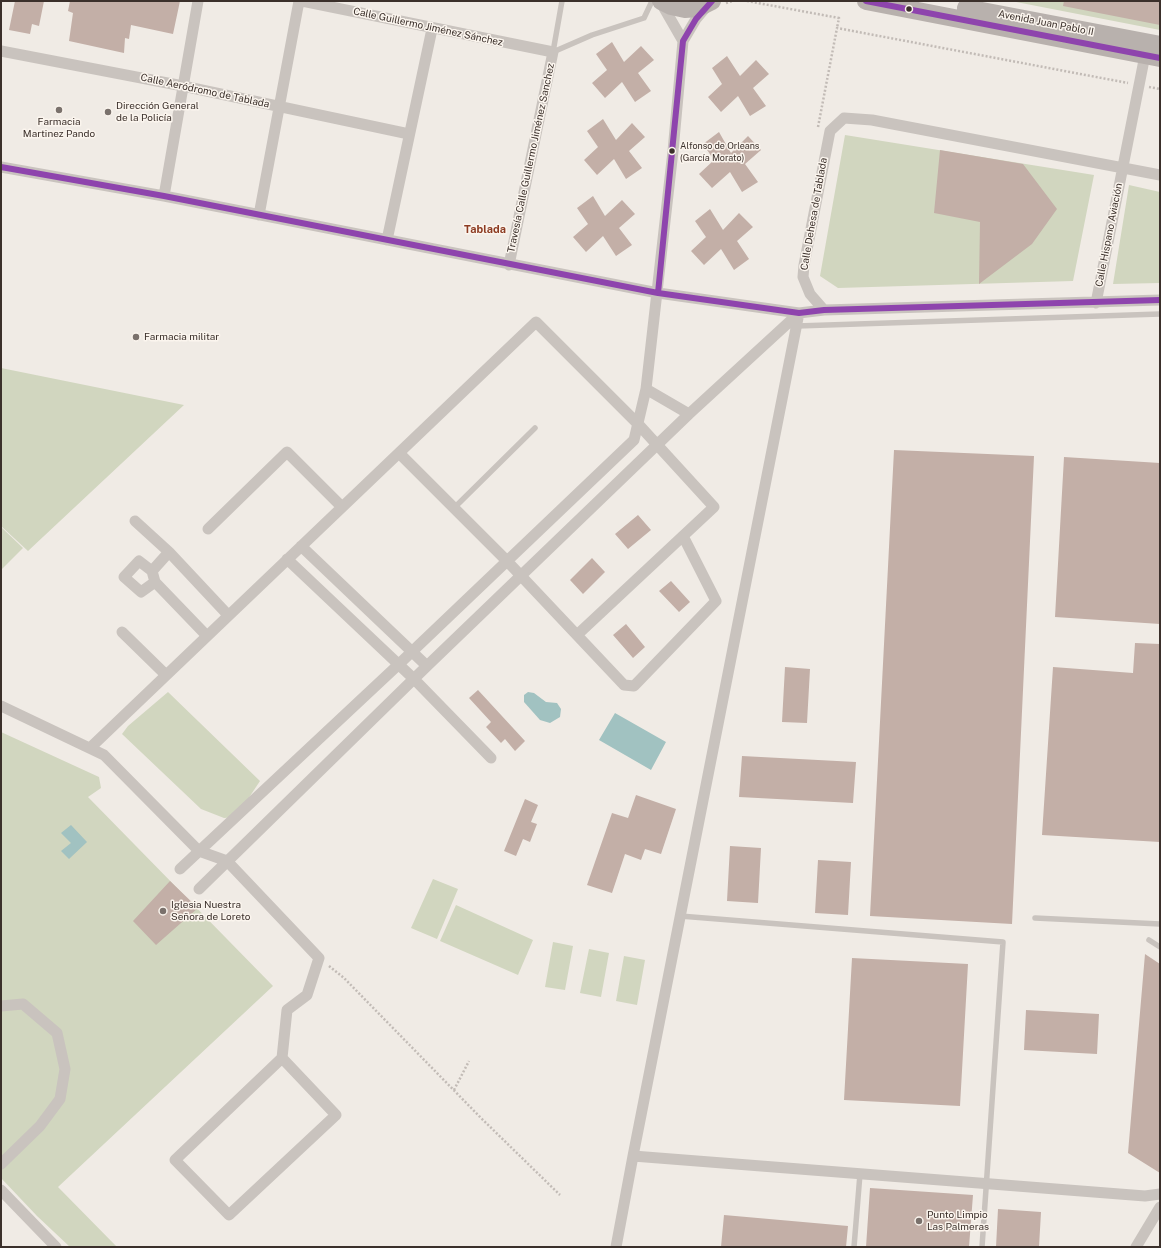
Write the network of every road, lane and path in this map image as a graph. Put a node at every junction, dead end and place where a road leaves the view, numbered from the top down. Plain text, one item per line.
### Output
1 (198, 1) edge
2 (301, 1) edge
3 (562, 1) edge
4 (652, 1) edge
5 (660, 1) edge
6 (747, 1) edge
7 (866, 1) edge
8 (932, 1) edge
9 (711, 2) edge
10 (837, 28) junction
11 (432, 29) junction
12 (683, 41) junction
13 (1160, 44) edge
14 (1, 51) edge
15 (553, 52) junction
16 (1152, 56) edge
17 (1138, 85) junction
18 (183, 86) junction
19 (1160, 89) edge
20 (280, 107) junction
21 (409, 134) junction
22 (817, 134) dead end
23 (1, 167) edge
24 (1122, 167) junction
25 (1160, 175) edge
26 (164, 196) junction
27 (259, 215) junction
28 (387, 240) junction
29 (509, 265) junction
30 (658, 293) junction
31 (1160, 300) edge
32 (1096, 303) junction
33 (824, 310) junction
34 (800, 313) junction
35 (1160, 314) edge
36 (797, 326) junction
37 (646, 389) junction
38 (689, 414) junction
39 (639, 425) junction
40 (535, 428) dead end
41 (657, 445) junction
42 (399, 453) junction
43 (342, 507) junction
44 (454, 508) junction
45 (135, 521) dead end
46 (208, 529) dead end
47 (683, 536) junction
48 (301, 546) junction
49 (169, 552) junction
50 (287, 559) junction
51 (507, 561) junction
52 (152, 571) junction
53 (521, 576) junction
54 (155, 582) junction
55 (228, 615) junction
56 (122, 632) dead end
57 (577, 635) junction
58 (207, 636) junction
59 (411, 652) junction
60 (398, 665) junction
61 (427, 666) junction
62 (166, 675) junction
63 (414, 679) junction
64 (1, 706) edge
65 (90, 748) junction
66 (491, 758) dead end
67 (199, 851) junction
68 (227, 861) junction
69 (180, 869) dead end
70 (199, 889) dead end
71 (680, 916) junction
72 (1035, 918) dead end
73 (1160, 924) edge
74 (1149, 940) dead end
75 (1160, 947) edge
76 (319, 958) junction
77 (1, 1006) edge
78 (282, 1058) junction
79 (470, 1061) dead end
80 (454, 1090) junction
81 (633, 1156) junction
82 (1, 1164) edge
83 (860, 1174) junction
84 (986, 1184) junction
85 (1, 1190) edge
86 (1160, 1194) edge
87 (560, 1195) dead end
88 (1145, 1196) junction
89 (1160, 1201) edge
90 (1160, 1207) edge
91 (56, 1247) edge
92 (616, 1247) edge
93 (854, 1247) edge
94 (982, 1247) edge
95 (1136, 1247) edge

1 - 18 street
2 - 11 street, Calle Guillermo Jiménez Sánchez
2 - 20 street
3 - 15 lane
4 - 15 lane
5 - 9 main road
5 - 12 street
6 - 10 path
7 - 16 main road, Avenida Juan Pablo II
8 - 13 main road, Avenida Juan Pablo II
9 - 12 street
10 - 17 path
10 - 22 path
11 - 15 street, Calle Guillermo Jiménez Sánchez
11 - 21 street
12 - 30 street
14 - 18 street, Calle Aeródromo de Tablada
15 - 29 street, Travesía Calle Guillermo Jiménez Sanchez
16 - 17 street, Calle Hispano Aviación
17 - 19 path
17 - 24 street, Calle Hispano Aviación
18 - 20 street, Calle Aeródromo de Tablada
18 - 26 street
20 - 21 street, Calle Aeródromo de Tablada
20 - 27 street
21 - 28 street
23 - 26 street
24 - 25 street
24 - 32 street, Calle Hispano Aviación
24 - 33 street, Calle Dehesa de Tablada
26 - 27 street
27 - 28 street
28 - 29 street
29 - 30 street
30 - 34 street
30 - 37 street
31 - 32 street
32 - 33 street
33 - 34 street
34 - 36 street
34 - 38 street
35 - 36 lane
36 - 71 street
37 - 38 street
37 - 39 street
38 - 41 street
39 - 41 street
39 - 42 street
39 - 51 street
40 - 44 lane
41 - 47 street
41 - 53 street
42 - 43 street
42 - 44 street
43 - 46 street
43 - 48 street
44 - 51 street
45 - 49 street
47 - 57 street
47 - 57 street
48 - 50 street
48 - 59 street
49 - 52 street
49 - 55 street
50 - 55 street
50 - 60 street
51 - 53 street
51 - 59 street
52 - 54 street
52 - 54 street
53 - 57 street
53 - 61 street
54 - 58 street
55 - 58 street
56 - 62 street
58 - 62 street
59 - 60 street
59 - 61 street
60 - 63 street
60 - 67 street
61 - 63 street
62 - 65 street
63 - 66 street
63 - 68 street
64 - 65 street
65 - 67 street
67 - 68 street
67 - 69 street
68 - 70 street
68 - 76 street
71 - 81 street
71 - 84 lane
72 - 73 lane
74 - 75 lane
76 - 78 street
76 - 80 path
77 - 82 street
78 - 78 street
79 - 80 path
80 - 87 path
81 - 83 street
81 - 92 street
83 - 84 street
83 - 93 lane
84 - 88 street
84 - 94 lane
85 - 91 street
86 - 88 street
88 - 89 street
90 - 95 street

